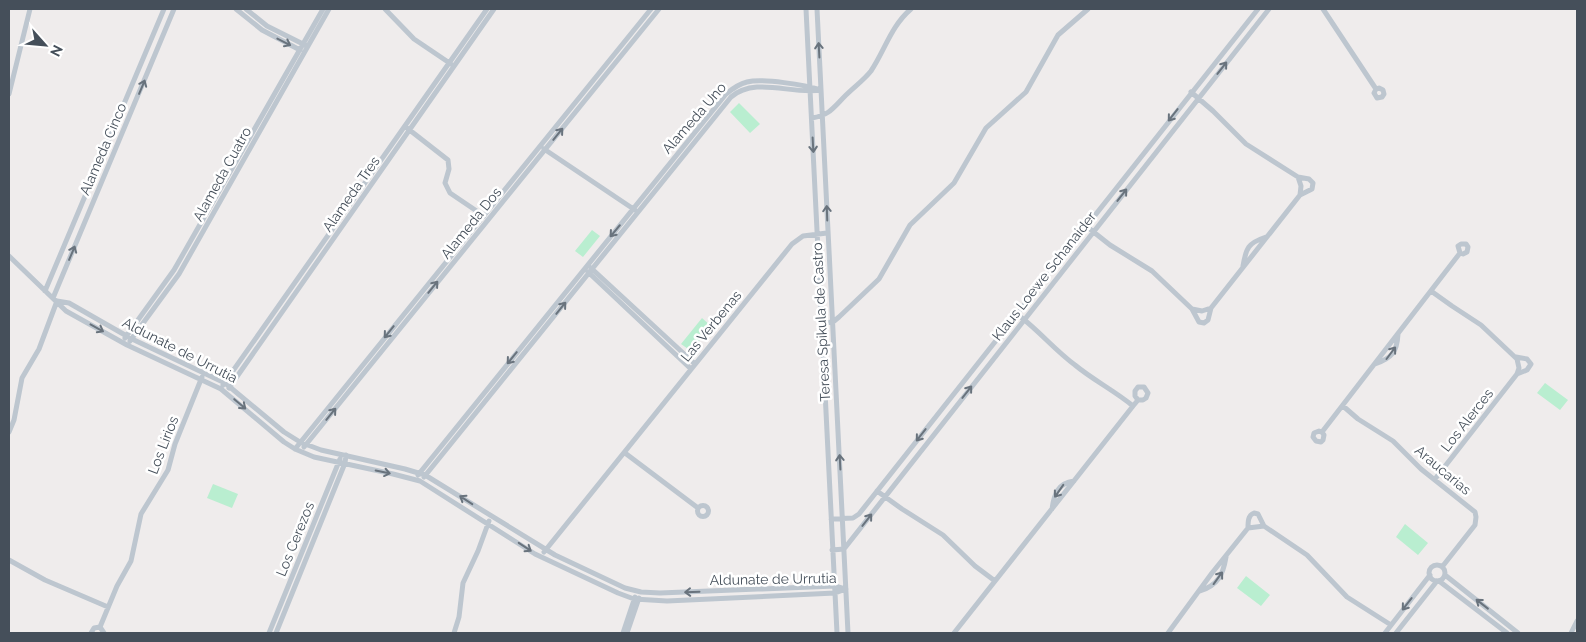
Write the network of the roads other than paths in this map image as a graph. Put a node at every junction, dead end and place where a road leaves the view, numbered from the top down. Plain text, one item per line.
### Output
1 (30, 9) edge
2 (164, 9) edge
3 (174, 9) edge
4 (236, 9) edge
5 (246, 9) edge
6 (322, 9) edge
7 (329, 9) edge
8 (385, 9) edge
9 (487, 9) edge
10 (494, 9) edge
11 (651, 9) edge
12 (659, 9) edge
13 (806, 9) edge
14 (817, 9) edge
15 (911, 9) edge
16 (1088, 9) edge
17 (1258, 9) edge
18 (1269, 9) edge
19 (1323, 9) edge
20 (305, 45) junction
21 (302, 51) junction
22 (452, 64) junction
23 (810, 89) junction
24 (1376, 89) dead end
25 (821, 90) junction
26 (1191, 92) junction
27 (9, 94) edge
28 (1198, 99) junction
29 (823, 116) junction
30 (812, 118) junction
31 (407, 128) junction
32 (539, 146) junction
33 (545, 150) junction
34 (1298, 177) junction
35 (1300, 195) junction
36 (636, 210) junction
37 (483, 216) junction
38 (488, 219) junction
39 (1086, 226) junction
40 (1093, 232) junction
41 (817, 234) junction
42 (827, 234) junction
43 (1267, 236) junction
44 (1460, 253) dead end
45 (9, 256) edge
46 (586, 266) junction
47 (1243, 267) junction
48 (591, 271) junction
49 (46, 291) junction
50 (1431, 291) junction
51 (55, 299) junction
52 (1211, 308) junction
53 (1192, 309) junction
54 (1017, 314) junction
55 (1024, 319) junction
56 (833, 322) junction
57 (821, 323) junction
58 (1398, 334) junction
59 (126, 336) junction
60 (132, 339) junction
61 (124, 344) junction
62 (1515, 357) junction
63 (695, 364) junction
64 (1374, 364) junction
65 (691, 369) junction
66 (204, 372) junction
67 (1517, 374) junction
68 (201, 379) junction
69 (227, 385) junction
70 (223, 391) junction
71 (1138, 400) dead end
72 (1133, 406) junction
73 (1343, 406) junction
74 (9, 432) edge
75 (1322, 432) dead end
76 (300, 442) junction
77 (306, 445) junction
78 (295, 449) junction
79 (301, 452) junction
80 (625, 453) junction
81 (345, 455) junction
82 (342, 463) junction
83 (423, 474) junction
84 (417, 480) junction
85 (1435, 480) junction
86 (1074, 481) junction
87 (878, 491) junction
88 (885, 497) junction
89 (698, 508) dead end
90 (1052, 509) junction
91 (491, 516) junction
92 (832, 519) junction
93 (843, 519) junction
94 (488, 523) junction
95 (1264, 526) junction
96 (1248, 528) junction
97 (844, 549) junction
98 (546, 550) junction
99 (832, 550) junction
100 (1226, 556) junction
101 (540, 557) junction
102 (9, 560) edge
103 (1442, 567) junction
104 (1430, 575) junction
105 (1445, 575) junction
106 (995, 581) junction
107 (1438, 581) junction
108 (835, 586) junction
109 (846, 589) junction
110 (1200, 591) junction
111 (639, 592) junction
112 (835, 593) junction
113 (636, 599) junction
114 (108, 607) junction
115 (1577, 621) edge
116 (1391, 625) junction
117 (100, 627) junction
118 (1171, 632) edge
119 (92, 633) edge
120 (104, 633) edge
121 (269, 633) edge
122 (276, 633) edge
123 (454, 633) edge
124 (623, 633) edge
125 (628, 633) edge
126 (837, 633) edge
127 (848, 633) edge
128 (954, 633) edge
129 (1385, 633) edge
130 (1396, 633) edge
131 (1506, 633) edge
132 (1518, 633) edge
133 (1571, 633) edge

1 - 27 street
2 - 49 street, Alameda Cinco
51 -> 3 street, Alameda Cinco
4 -> 21 street
5 - 20 street
6 - 20 street, Alameda Cuatro
7 - 20 street, Alameda Cuatro
8 - 22 street
9 - 22 street, Alameda Tres
10 - 22 street, Alameda Tres
11 - 32 street, Alameda Dos
33 -> 12 street, Alameda Dos
13 - 23 street, Teresa Spikula de Castro
25 -> 14 street, Teresa Spikula de Castro
15 - 29 street
16 - 56 street
17 - 26 street, Klaus Loewe Schanaider
28 -> 18 street, Klaus Loewe Schanaider
19 - 24 street
20 - 21 street, Alameda Cuatro
21 - 59 street, Alameda Cuatro
21 - 60 street, Alameda Cuatro
22 - 31 street, Alameda Tres
23 - 25 street, Alameda Uno
23 - 30 street, Teresa Spikula de Castro
23 - 36 street, Alameda Uno
25 - 29 street, Teresa Spikula de Castro
26 - 28 street
26 -> 39 street, Klaus Loewe Schanaider
28 - 34 street
40 -> 28 street, Klaus Loewe Schanaider
29 - 30 street
42 -> 29 street, Teresa Spikula de Castro
30 -> 41 street, Teresa Spikula de Castro
31 - 37 street
31 - 69 street, Alameda Tres
32 - 33 street
32 - 37 street, Alameda Dos
33 - 36 street
33 - 38 street, Alameda Dos
34 - 35 street
34 - 35 street
35 - 43 street
36 -> 46 street, Alameda Uno
36 - 48 street, Alameda Uno
37 - 38 street
37 -> 76 street, Alameda Dos
77 -> 38 street, Alameda Dos
39 - 40 street
39 - 54 street, Klaus Loewe Schanaider
40 - 53 street
40 - 55 street, Klaus Loewe Schanaider
41 - 42 street, Las Verbenas
41 - 57 street, Teresa Spikula de Castro
41 - 63 street, Las Verbenas
42 - 56 street, Teresa Spikula de Castro
43 - 47 street
43 - 47 street
44 - 50 street
45 - 49 street, Aldunate de Urrutia
46 - 48 street
46 -> 83 street, Alameda Uno
47 - 52 street
48 - 63 street
48 - 65 street
83 -> 48 street, Alameda Uno
49 - 51 street, Aldunate de Urrutia
50 - 58 street
50 - 62 street, Los Alerces
51 - 59 street, Aldunate de Urrutia
51 -> 61 street, Aldunate de Urrutia
51 - 74 street
52 - 53 street
52 - 53 street
54 - 55 street
54 -> 87 street, Klaus Loewe Schanaider
55 - 72 street
88 -> 55 street, Klaus Loewe Schanaider
56 - 57 street
93 -> 56 street, Teresa Spikula de Castro
57 - 92 street, Teresa Spikula de Castro
58 - 64 street
64 -> 58 street
59 - 60 street, Aldunate de Urrutia
59 - 61 street, Alameda Cuatro
60 - 61 street, Alameda Cuatro
60 - 66 street, Aldunate de Urrutia
61 - 68 street, Aldunate de Urrutia
62 - 67 street
62 - 67 street, Los Alerces
63 - 65 street, Las Verbenas
64 - 73 street
65 - 80 street, Las Verbenas
66 - 68 street, Los Lirios
66 - 69 street, Aldunate de Urrutia
67 - 85 street, Los Alerces
68 - 70 street, Aldunate de Urrutia
68 - 114 street, Los Lirios
69 - 70 street, Alameda Tres
69 - 76 street, Aldunate de Urrutia
70 -> 78 street, Aldunate de Urrutia
71 - 72 street
72 - 86 street
73 - 75 street
73 - 85 street, Araucarias
76 - 77 street, Aldunate de Urrutia
76 - 78 street, Alameda Dos
77 - 79 street, Alameda Dos
77 - 81 street, Aldunate de Urrutia
78 - 79 street, Aldunate de Urrutia
79 - 82 street, Aldunate de Urrutia
80 - 89 street
80 - 98 street, Las Verbenas
81 - 82 street, Los Cerezos
81 - 83 street, Aldunate de Urrutia
82 -> 84 street, Aldunate de Urrutia
82 - 121 street, Los Cerezos
82 - 122 street, Los Cerezos
83 - 84 street, Alameda Uno
91 -> 83 street, Aldunate de Urrutia
84 - 94 street, Aldunate de Urrutia
85 - 103 street, Araucarias
86 - 90 street
86 -> 90 street
87 - 88 street
87 - 93 street, Klaus Loewe Schanaider
97 -> 88 street, Klaus Loewe Schanaider
88 - 106 street
90 - 106 street
91 - 94 street
91 - 98 street, Aldunate de Urrutia
92 - 93 street, Klaus Loewe Schanaider
92 - 99 street, Teresa Spikula de Castro
93 - 97 street, Teresa Spikula de Castro
94 -> 101 street, Aldunate de Urrutia
94 - 123 street
95 - 96 street
95 - 96 street
95 - 116 street
96 - 100 street
97 - 99 street
97 - 109 street, Teresa Spikula de Castro
98 - 101 street, Las Verbenas
98 - 111 street, Aldunate de Urrutia
99 - 108 street, Teresa Spikula de Castro
100 - 110 street
110 -> 100 street
101 - 113 street, Aldunate de Urrutia
102 - 114 street
103 - 104 street
103 - 105 street
104 - 107 street
104 -> 116 street
105 - 107 street
132 -> 105 street
106 - 128 street
107 - 130 street
107 - 131 street
108 - 109 street, Aldunate de Urrutia
108 -> 111 street, Aldunate de Urrutia
108 - 112 street, Teresa Spikula de Castro
109 - 112 street, Aldunate de Urrutia
109 - 127 street, Teresa Spikula de Castro
110 - 118 street
111 - 113 street
112 - 113 street, Aldunate de Urrutia
112 - 126 street, Teresa Spikula de Castro
113 - 124 street
113 - 125 street
114 - 117 street, Los Lirios
115 - 133 street
116 - 129 street
117 - 119 street
117 - 120 street

